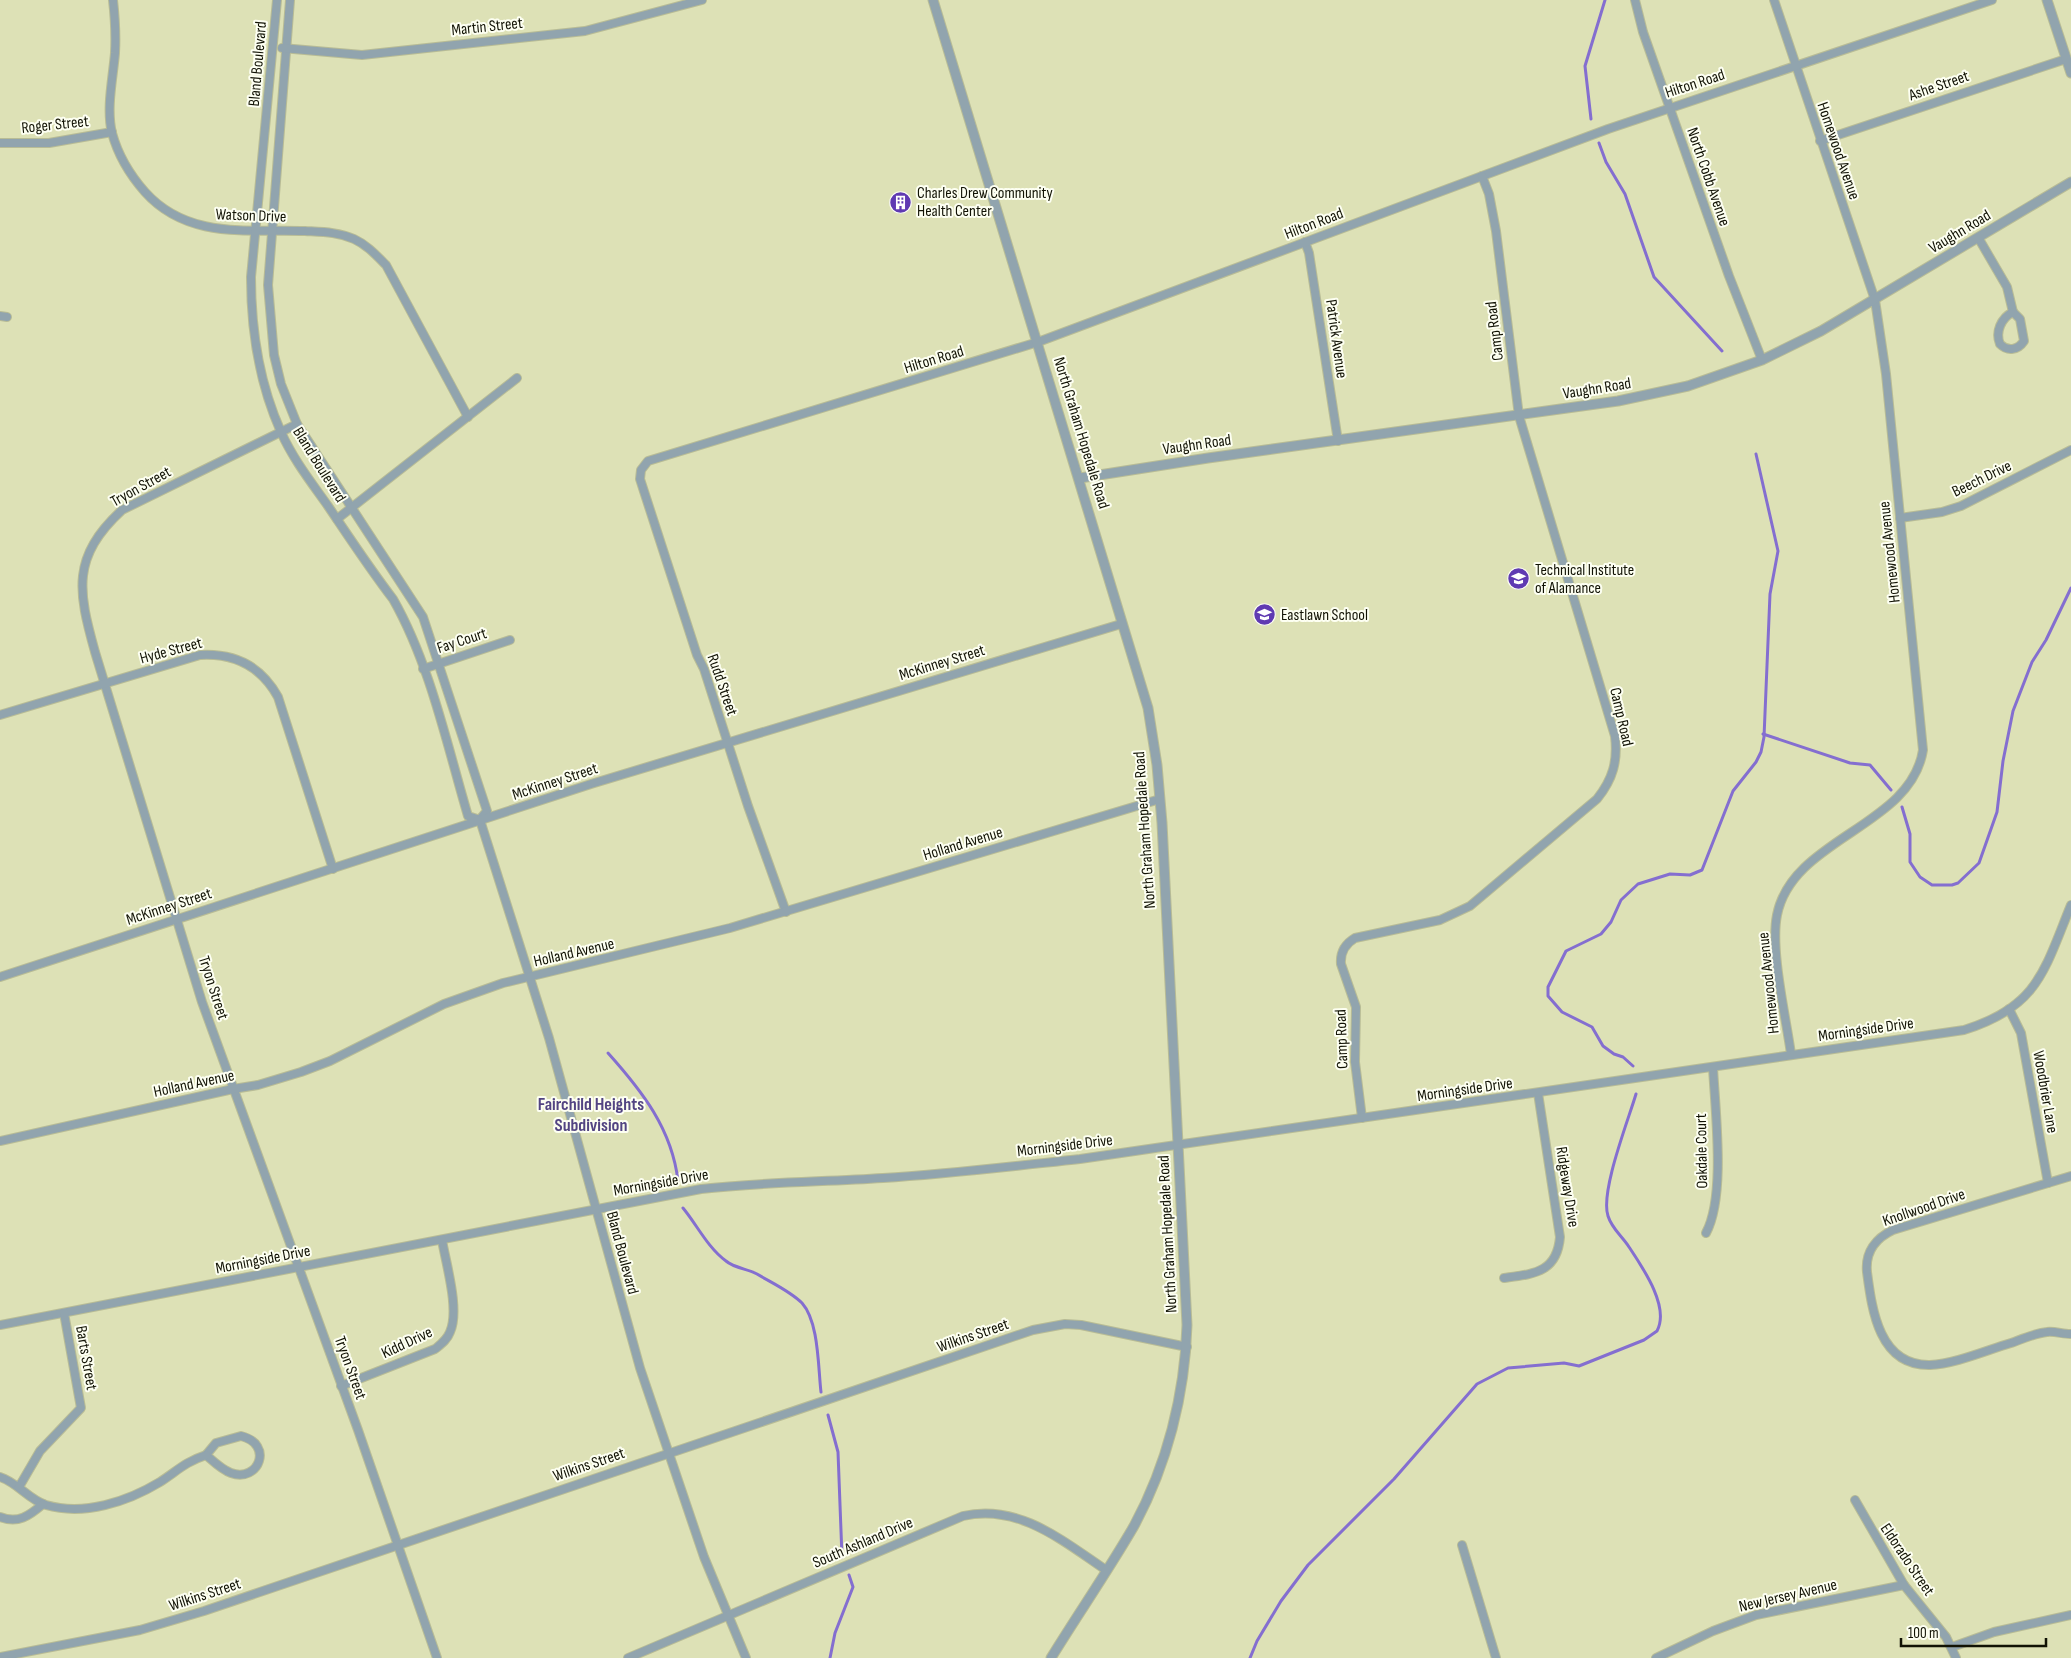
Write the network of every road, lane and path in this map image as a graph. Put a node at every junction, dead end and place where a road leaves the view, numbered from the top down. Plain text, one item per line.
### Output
1 (113, 0) edge
2 (277, 0) edge
3 (290, 0) edge
4 (702, 0) edge
5 (933, 0) edge
6 (1634, 0) edge
7 (1774, 0) edge
8 (1992, 0) edge
9 (2047, 0) edge
10 (273, 48) junction
11 (285, 48) junction
12 (2066, 59) junction
13 (1794, 65) junction
14 (2071, 73) edge
15 (1669, 107) junction
16 (112, 132) junction
17 (1820, 141) junction
18 (0, 143) edge
19 (1482, 176) junction
20 (2071, 182) edge
21 (273, 230) junction
22 (254, 231) junction
23 (1978, 239) junction
24 (1305, 242) junction
25 (1875, 300) junction
26 (2013, 312) junction
27 (1038, 342) junction
28 (1762, 360) junction
29 (517, 378) dead end
30 (1519, 416) junction
31 (468, 417) junction
32 (297, 424) junction
33 (281, 432) junction
34 (1338, 441) junction
35 (2071, 450) edge
36 (644, 465) joint
37 (1080, 478) junction
38 (351, 509) junction
39 (1900, 518) junction
40 (337, 519) junction
41 (1121, 624) junction
42 (510, 640) dead end
43 (439, 663) junction
44 (423, 669) junction
45 (105, 682) junction
46 (0, 715) edge
47 (727, 742) junction
48 (1160, 799) junction
49 (480, 820) junction
50 (333, 869) junction
51 (2071, 905) edge
52 (786, 912) junction
53 (176, 920) junction
54 (0, 977) edge
55 (529, 978) junction
56 (2009, 1009) junction
57 (1791, 1054) junction
58 (1713, 1067) junction
59 (233, 1089) junction
60 (1538, 1093) junction
61 (1362, 1118) junction
62 (0, 1140) edge
63 (1178, 1146) junction
64 (2071, 1176) edge
65 (2048, 1183) junction
66 (596, 1208) junction
67 (1706, 1233) dead end
68 (442, 1240) junction
69 (298, 1268) junction
70 (1504, 1278) dead end
71 (64, 1313) junction
72 (0, 1324) edge
73 (2070, 1334) edge
74 (1187, 1347) junction
75 (341, 1386) junction
76 (669, 1453) junction
77 (206, 1455) junction
78 (0, 1477) edge
79 (20, 1487) junction
80 (1854, 1500) dead end
81 (43, 1504) junction
82 (0, 1517) edge
83 (1462, 1545) dead end
84 (397, 1546) junction
85 (1106, 1570) junction
86 (1904, 1585) junction
87 (728, 1615) junction
88 (2071, 1615) edge
89 (1952, 1647) junction
90 (0, 1657) edge
91 (437, 1658) edge
92 (628, 1658) edge
93 (746, 1658) edge
94 (1051, 1658) edge
95 (1496, 1658) edge
96 (1656, 1658) edge
97 (1956, 1658) edge

1 - 16 street, Watson Drive
2 - 10 street, Bland Boulevard
3 - 11 street, Bland Boulevard
4 - 11 street, Martin Street
5 - 27 street, North Graham Hopedale Road
6 - 15 street, North Cobb Avenue
7 - 13 street, Homewood Avenue
8 - 13 street, Hilton Road
9 - 12 street
10 - 11 street, Martin Street
10 - 22 street, Bland Boulevard
11 - 21 street, Bland Boulevard
12 - 14 street
12 - 17 street, Ashe Street
13 - 15 street, Hilton Road
13 - 17 street, Homewood Avenue
15 - 19 street, Hilton Road
15 - 28 street, North Cobb Avenue
16 - 18 street, Roger Street
16 - 22 street, Watson Drive
17 - 25 street, Homewood Avenue
19 - 24 street, Hilton Road
19 - 30 street, Camp Road
20 - 23 street, Vaughn Road
21 - 22 street, Watson Drive
21 - 31 street, Watson Drive
21 - 32 street, Bland Boulevard
22 - 33 street, Bland Boulevard
23 - 25 street, Vaughn Road
23 - 26 street
24 - 27 street, Hilton Road
24 - 34 street, Patrick Avenue
25 - 28 street, Vaughn Road
25 - 39 street, Homewood Avenue
26 - 26 street
27 - 36 street, Hilton Road
27 - 37 street, North Graham Hopedale Road
28 - 30 street, Vaughn Road
29 - 31 street
30 - 34 street, Vaughn Road
30 - 61 street, Camp Road
31 - 38 street
32 - 33 street, Tryon Street
32 - 38 street, Bland Boulevard
33 - 40 street, Bland Boulevard
33 - 45 street, Tryon Street
34 - 37 street, Vaughn Road
35 - 39 street, Beech Drive
36 - 47 street, Rudd Street
37 - 41 street, North Graham Hopedale Road
38 - 40 street
38 - 43 street, Bland Boulevard
39 - 57 street, Homewood Avenue
40 - 44 street, Bland Boulevard
41 - 47 street, McKinney Street
41 - 48 street, North Graham Hopedale Road
42 - 43 street, Fay Court
43 - 44 street, Fay Court
43 - 49 street, Bland Boulevard
44 - 49 street, Bland Boulevard
45 - 46 street, Hyde Street
45 - 50 street, Hyde Street
45 - 53 street, Tryon Street
47 - 49 street, McKinney Street
47 - 52 street, Rudd Street
48 - 52 street, Holland Avenue
48 - 63 street, North Graham Hopedale Road
49 - 50 street, McKinney Street
49 - 55 street, Bland Boulevard
50 - 53 street, McKinney Street
51 - 56 street, Morningside Drive
52 - 55 street, Holland Avenue
53 - 54 street, McKinney Street
53 - 59 street, Tryon Street
55 - 59 street, Holland Avenue
55 - 66 street, Bland Boulevard
56 - 57 street, Morningside Drive
56 - 65 street, Woodbrier Lane
57 - 58 street, Morningside Drive
58 - 60 street, Morningside Drive
58 - 67 street, Oakdale Court
59 - 62 street, Holland Avenue
59 - 69 street, Tryon Street
60 - 61 street, Morningside Drive
60 - 70 street, Ridgeway Drive
61 - 63 street, Morningside Drive
63 - 66 street, Morningside Drive
63 - 74 street, North Graham Hopedale Road
64 - 65 street, Knollwood Drive
65 - 73 street, Knollwood Drive
66 - 68 street, Morningside Drive
66 - 76 street, Bland Boulevard
68 - 69 street, Morningside Drive
68 - 75 street, Kidd Drive
69 - 71 street, Morningside Drive
69 - 75 street, Tryon Street
71 - 72 street, Morningside Drive
71 - 79 street, Barts Street
74 - 76 street, Wilkins Street
74 - 85 street, North Graham Hopedale Road
75 - 84 street, Tryon Street
76 - 84 street, Wilkins Street
76 - 87 street, Bland Boulevard
77 - 77 street
77 - 81 street
78 - 79 street
79 - 81 street
80 - 86 street, Eldorado Street
81 - 82 street
83 - 95 street
84 - 90 street, Wilkins Street
84 - 91 street, Tryon Street
85 - 87 street, South Ashland Drive
85 - 94 street, North Graham Hopedale Road
86 - 89 street, Eldorado Street
86 - 96 street, New Jersey Avenue
87 - 92 street, South Ashland Drive
87 - 93 street, Bland Boulevard
88 - 89 street
89 - 97 street, Eldorado Street

